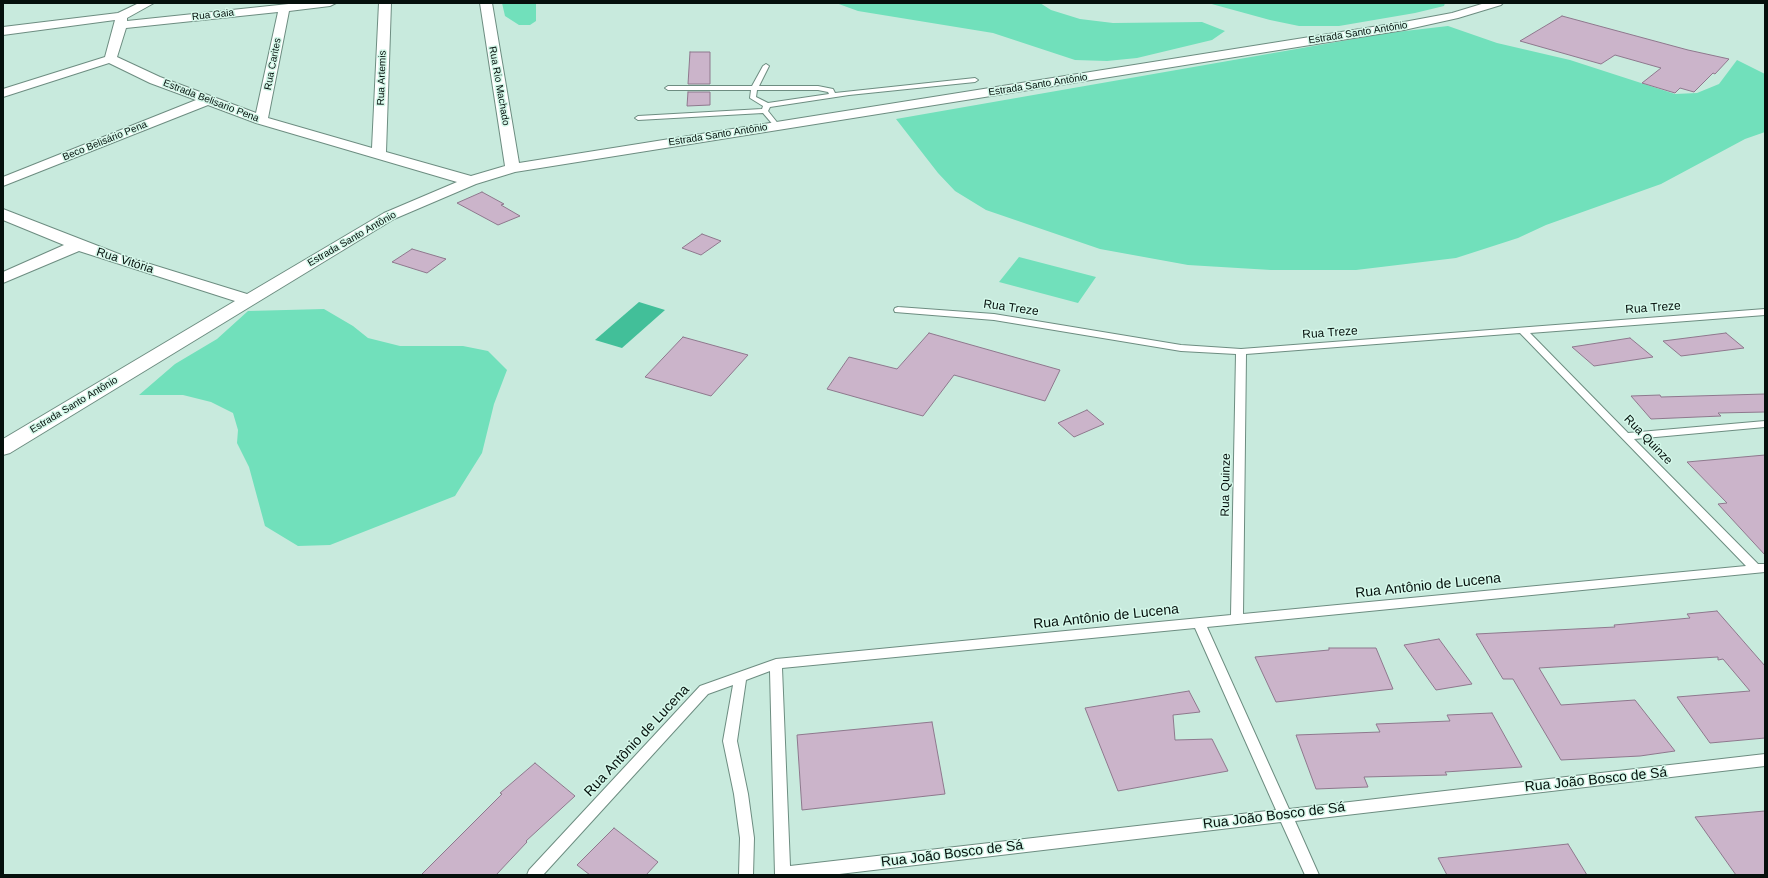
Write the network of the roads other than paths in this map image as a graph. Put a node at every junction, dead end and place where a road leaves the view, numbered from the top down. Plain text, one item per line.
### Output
1 (148, 3) edge
2 (330, 3) edge
3 (385, 3) edge
4 (486, 3) edge
5 (1497, 3) edge
6 (284, 8) junction
7 (121, 21) junction
8 (3, 31) edge
9 (110, 58) junction
10 (766, 66) dead end
11 (975, 80) dead end
12 (668, 88) dead end
13 (754, 89) junction
14 (3, 94) edge
15 (833, 95) junction
16 (206, 101) junction
17 (766, 108) junction
18 (638, 118) dead end
19 (262, 120) junction
20 (777, 126) junction
21 (379, 154) junction
22 (513, 168) junction
23 (471, 180) junction
24 (3, 182) edge
25 (3, 214) edge
26 (78, 245) junction
27 (3, 278) edge
28 (250, 300) junction
29 (898, 310) dead end
30 (1765, 312) edge
31 (1522, 330) junction
32 (1241, 352) junction
33 (1765, 424) edge
34 (1626, 436) junction
35 (3, 448) edge
36 (1760, 568) edge
37 (1237, 619) junction
38 (1199, 623) junction
39 (776, 664) junction
40 (740, 677) junction
41 (1765, 760) edge
42 (1284, 815) junction
43 (782, 874) edge
44 (534, 875) edge
45 (746, 875) edge
46 (1312, 875) edge

1 - 7 street
2 - 6 street, Rua Gaia
3 - 21 street, Rua Artemis
4 - 22 street, Rua Rio Machado
5 - 20 street, Estrada Santo Antônio
6 - 7 street, Rua Gaia
6 - 19 street, Rua Carites
7 - 8 street
7 - 9 street
9 - 14 street
9 - 16 street, Estrada Belisario Pena
10 - 13 lane
11 - 15 lane
12 - 13 lane
13 - 15 lane
13 - 17 lane
15 - 17 lane
16 - 19 street, Estrada Belisario Pena
16 - 24 street, Beco Belisário Pena
17 - 18 lane
17 - 20 lane
19 - 21 street, Estrada Belisario Pena
20 - 22 street, Estrada Santo Antônio
21 - 23 street, Estrada Belisario Pena
22 - 23 street, Estrada Santo Antônio
23 - 28 street, Estrada Santo Antônio
25 - 26 street, Rua Vitória
26 - 27 street
26 - 28 street, Rua Vitória
28 - 35 street, Estrada Santo Antônio
29 - 32 lane, Rua Treze
30 - 31 lane, Rua Treze
31 - 32 lane, Rua Treze
31 - 34 lane, Rua Quinze
32 - 37 lane, Rua Quinze
33 - 34 lane
34 - 36 lane, Rua Quinze
36 - 37 lane, Rua Antônio de Lucena
37 - 38 lane, Rua Antônio de Lucena
38 - 39 lane, Rua Antônio de Lucena
38 - 42 lane
39 - 40 lane, Rua Antônio de Lucena
39 - 43 lane
40 - 44 lane, Rua Antônio de Lucena
40 - 45 lane
41 - 42 lane, Rua João Bosco de Sá
42 - 43 lane, Rua João Bosco de Sá
42 - 46 lane

